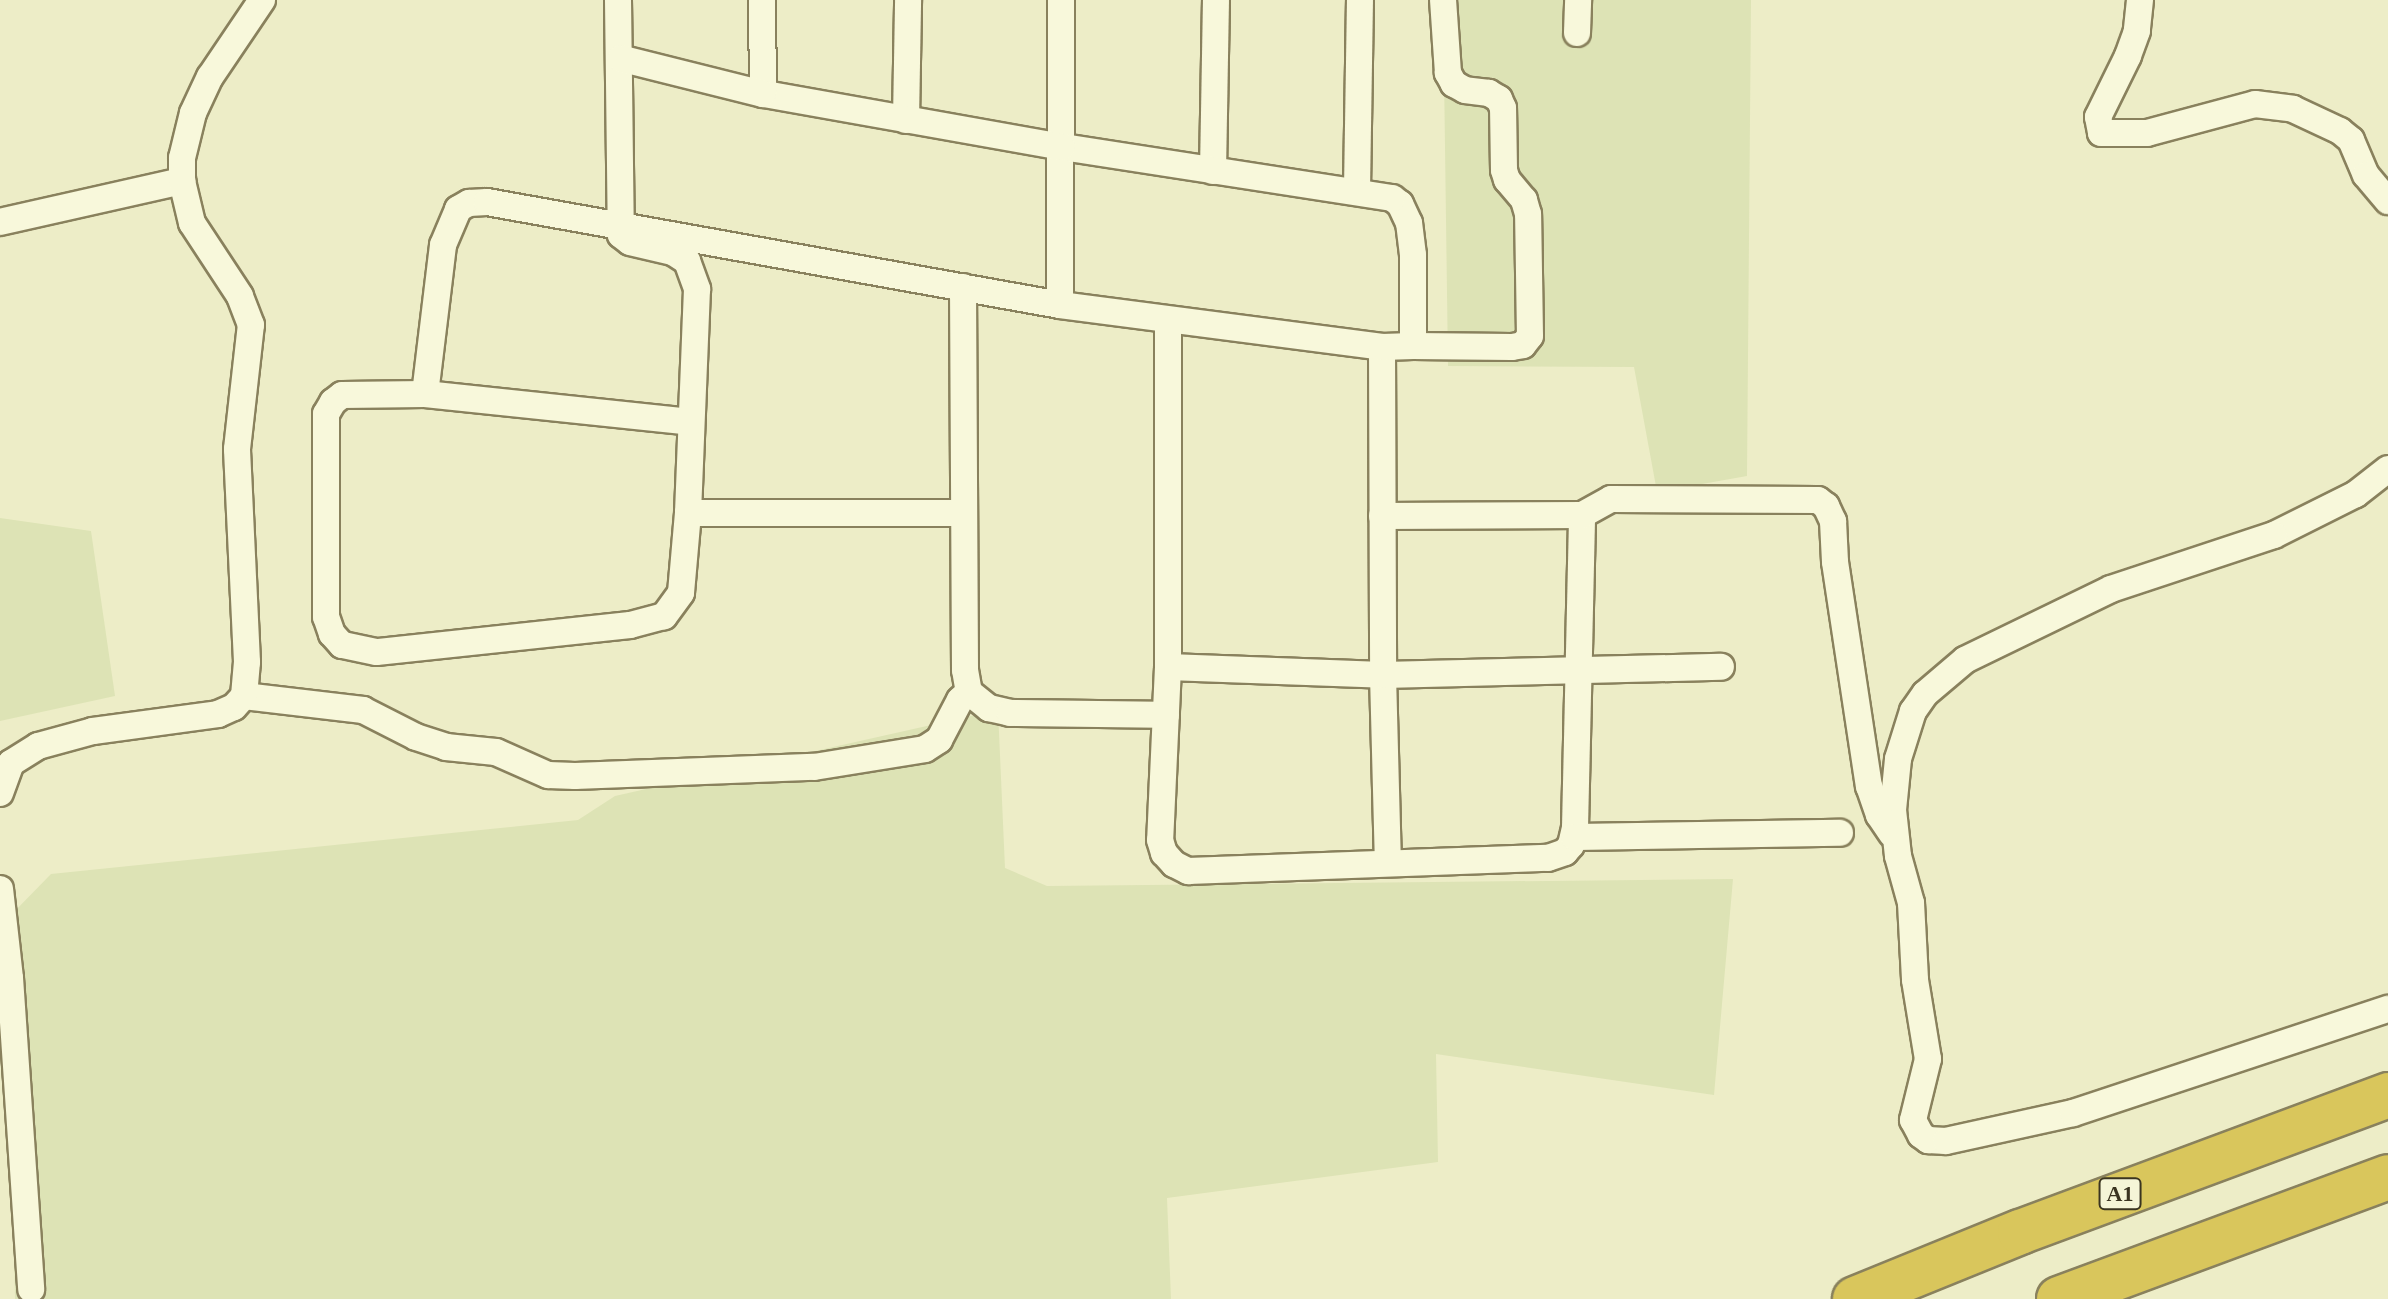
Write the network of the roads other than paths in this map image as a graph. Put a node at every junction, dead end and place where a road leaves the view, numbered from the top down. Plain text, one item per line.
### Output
1 (262, 0) edge
2 (618, 0) edge
3 (762, 0) edge
4 (908, 0) edge
5 (1061, 0) edge
6 (1216, 0) edge
7 (1360, 0) edge
8 (1443, 0) edge
9 (1578, 0) edge
10 (2140, 0) edge
11 (1577, 33) dead end
12 (620, 58) junction
13 (763, 94) junction
14 (906, 120) junction
15 (1062, 147) junction
16 (1213, 171) junction
17 (182, 181) junction
18 (1357, 190) junction
19 (2388, 201) edge
20 (0, 222) edge
21 (619, 226) junction
22 (963, 287) junction
23 (1060, 305) junction
24 (1168, 321) junction
25 (1413, 346) junction
26 (1382, 347) junction
27 (425, 394) junction
28 (691, 422) junction
29 (2388, 469) edge
30 (688, 513) junction
31 (963, 513) junction
32 (1582, 515) junction
33 (1382, 516) junction
34 (1168, 667) junction
35 (1721, 667) dead end
36 (1579, 670) junction
37 (1383, 675) junction
38 (969, 692) junction
39 (244, 696) junction
40 (1166, 715) junction
41 (1862, 738) junction
42 (1898, 759) junction
43 (0, 793) edge
44 (1840, 833) dead end
45 (1895, 836) junction
46 (1574, 837) junction
47 (1388, 861) junction
48 (0, 889) edge
49 (2388, 1009) edge
50 (2388, 1095) edge
51 (2388, 1177) edge
52 (31, 1289) dead end
53 (1855, 1299) edge
54 (2059, 1299) edge

1 - 17 street
2 - 12 street
3 - 13 street
4 - 14 street
5 - 15 street
6 - 16 street
7 - 18 street
8 - 25 street
9 - 11 street
10 - 19 street
12 - 13 street
12 - 21 street
13 - 14 street
14 - 15 street
15 - 16 street
15 - 23 street
16 - 18 street
17 - 20 street
17 - 39 street
18 - 25 street
21 - 22 street
21 - 27 street
21 - 28 street
22 - 23 street
22 - 31 street
23 - 24 street
24 - 26 street
24 - 34 street
25 - 26 street
26 - 33 street
27 - 28 street
27 - 30 street
28 - 30 street
29 - 42 street
30 - 31 street
31 - 38 street
32 - 33 street
32 - 36 street
32 - 41 street
33 - 37 street
34 - 37 street
34 - 40 street
35 - 36 street
36 - 37 street
36 - 46 street
37 - 47 street
38 - 39 street
38 - 40 street
39 - 43 street
40 - 47 street
41 - 42 street
41 - 45 street
42 - 45 street
44 - 46 street
45 - 49 street
46 - 47 street
48 - 52 street
50 - 53 highway, A1
51 - 54 highway

